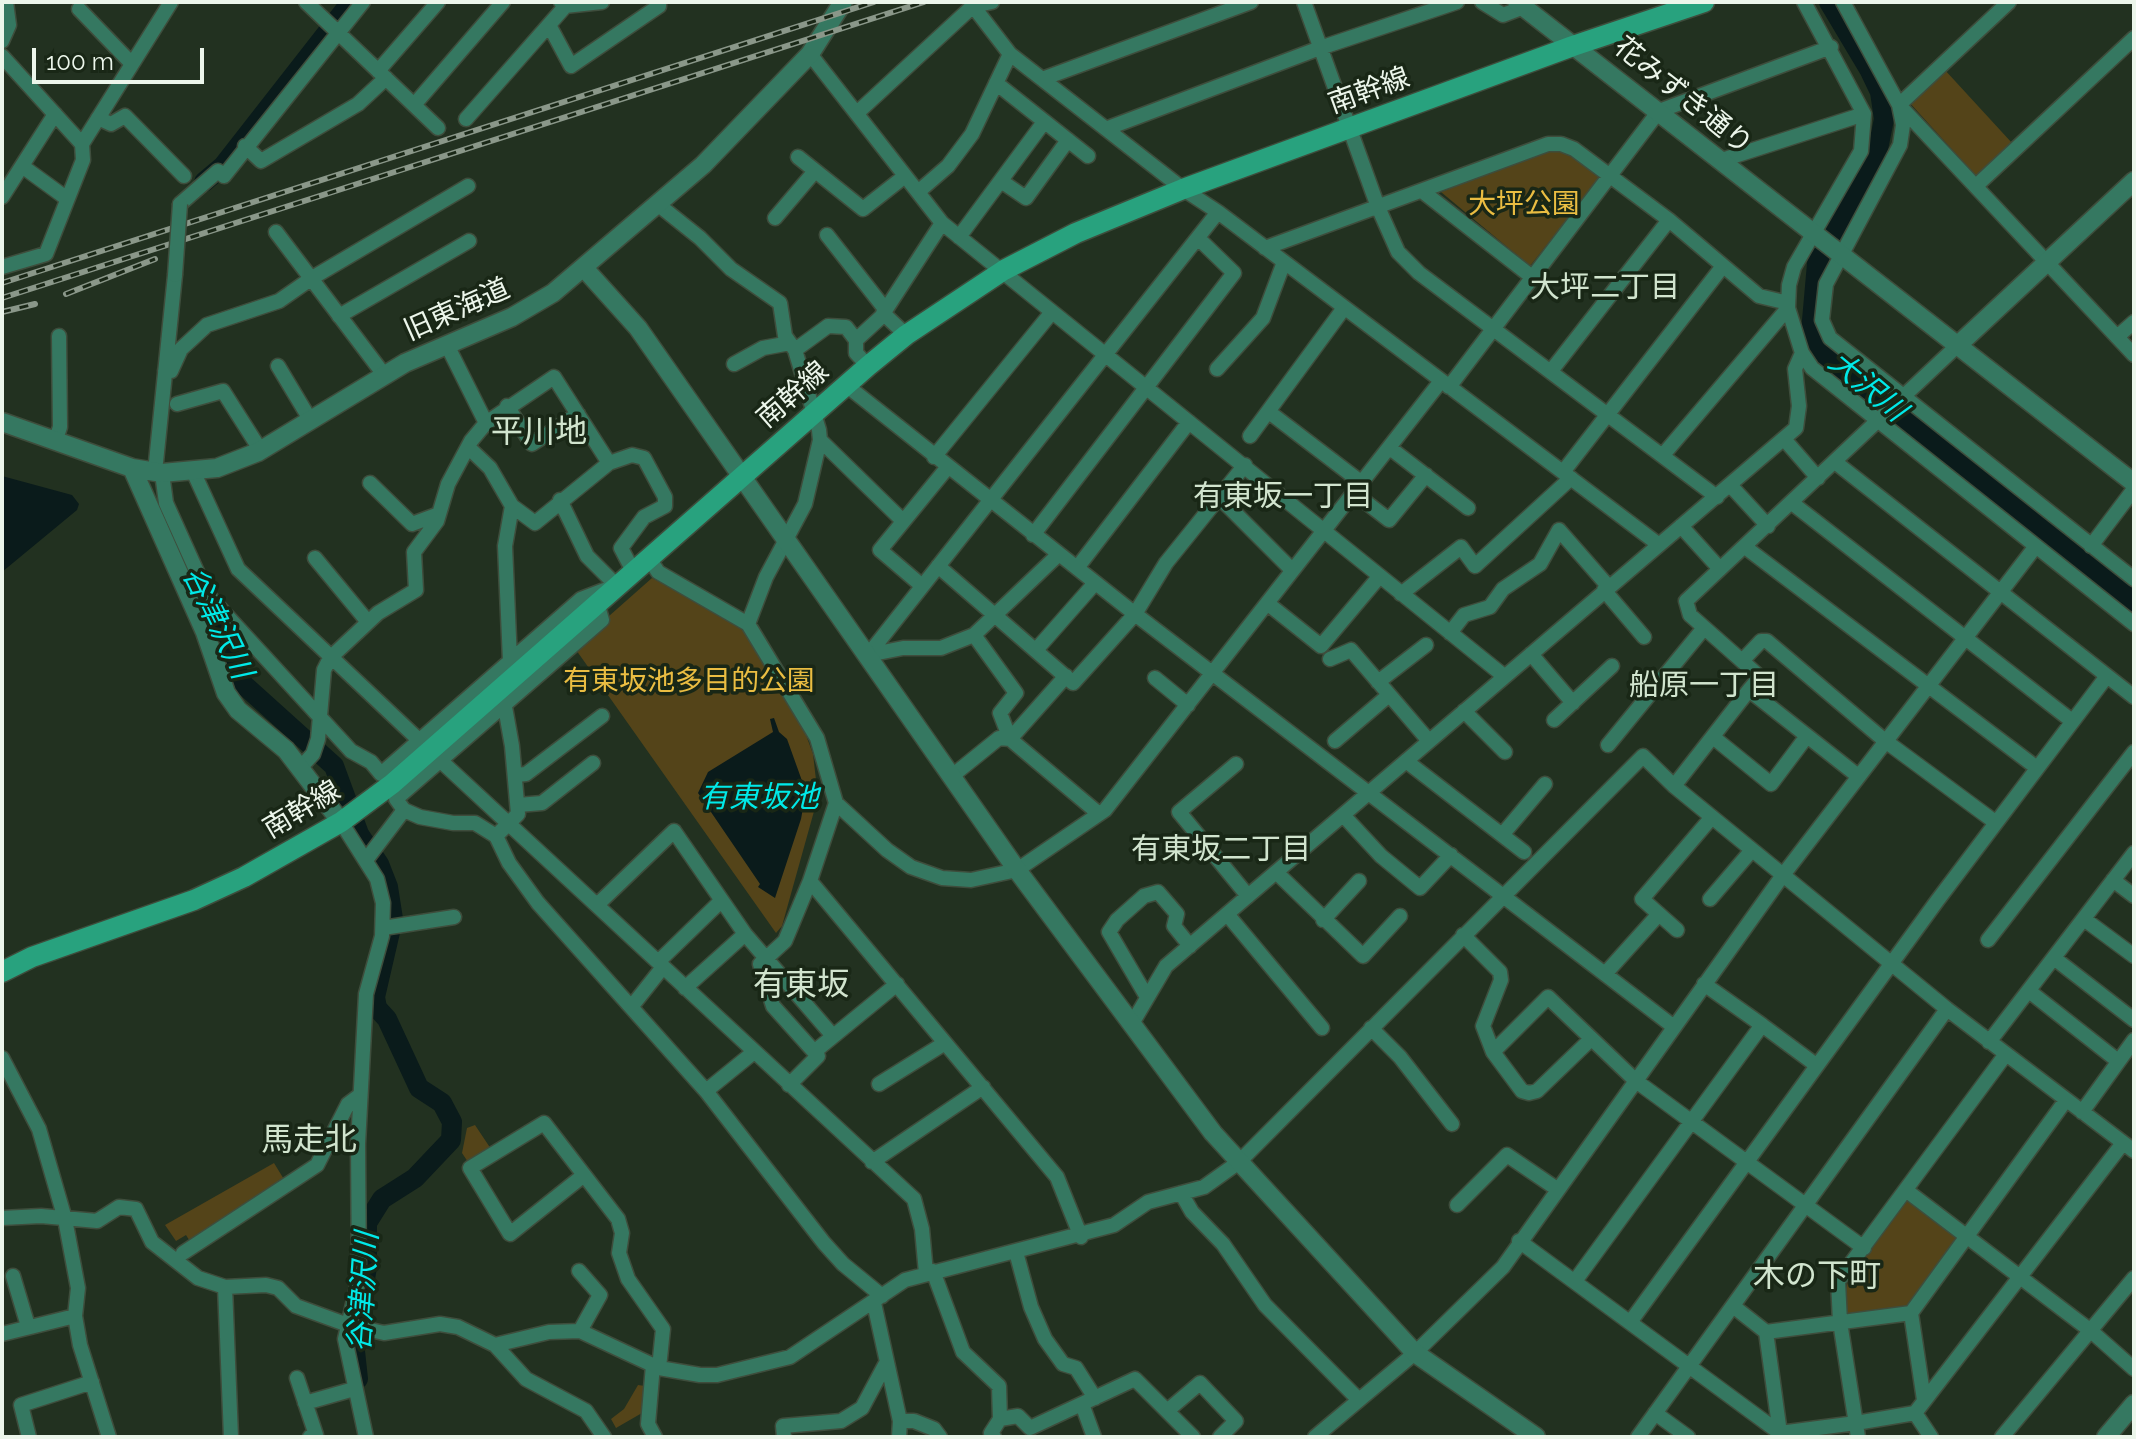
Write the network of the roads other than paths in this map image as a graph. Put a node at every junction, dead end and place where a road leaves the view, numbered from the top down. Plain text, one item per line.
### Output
1 (6, 2) edge
2 (306, 2) edge
3 (363, 2) edge
4 (438, 2) edge
5 (503, 2) edge
6 (602, 2) edge
7 (659, 2) edge
8 (843, 2) edge
9 (992, 2) edge
10 (1251, 2) edge
11 (1304, 2) edge
12 (1457, 2) edge
13 (1482, 2) edge
14 (1704, 2) edge
15 (1804, 2) edge
16 (1843, 2) edge
17 (2009, 2) edge
18 (565, 3) edge
19 (164, 4) edge
20 (1521, 4) edge
21 (973, 6) junction
22 (79, 9) dead end
23 (549, 25) junction
24 (330, 28) junction
25 (2134, 38) edge
26 (2, 41) edge
27 (1573, 46) junction
28 (1831, 47) junction
29 (1320, 48) junction
30 (810, 54) junction
31 (1010, 54) junction
32 (2, 56) edge
33 (132, 64) junction
34 (382, 74) junction
35 (1042, 79) junction
36 (996, 83) junction
37 (414, 105) junction
38 (1899, 105) junction
39 (1659, 111) junction
40 (857, 113) junction
41 (55, 114) junction
42 (1864, 114) junction
43 (98, 118) junction
44 (466, 119) dead end
45 (1044, 122) junction
46 (438, 128) dead end
47 (1108, 128) junction
48 (1350, 128) junction
49 (1068, 140) junction
50 (82, 144) junction
51 (245, 146) junction
52 (1088, 156) dead end
53 (798, 157) dead end
54 (1719, 161) junction
55 (22, 166) junction
56 (815, 171) junction
57 (184, 176) dead end
58 (905, 176) junction
59 (1610, 177) junction
60 (1001, 181) junction
61 (2134, 181) edge
62 (468, 186) dead end
63 (1976, 186) junction
64 (1183, 189) junction
65 (1422, 191) junction
66 (918, 192) junction
67 (2, 197) edge
68 (66, 198) junction
69 (660, 206) junction
70 (1378, 207) junction
71 (1218, 212) junction
72 (775, 218) dead end
73 (1669, 220) junction
74 (942, 223) junction
75 (276, 232) dead end
76 (827, 235) dead end
77 (1815, 235) junction
78 (959, 237) junction
79 (1198, 238) junction
80 (469, 241) dead end
81 (1265, 248) junction
82 (1842, 256) junction
83 (1284, 262) junction
84 (2048, 262) junction
85 (1723, 266) junction
86 (2, 267) edge
87 (584, 268) junction
88 (1004, 270) junction
89 (1532, 277) junction
90 (312, 278) junction
91 (1788, 305) junction
92 (1344, 308) junction
93 (884, 311) junction
94 (1052, 312) junction
95 (339, 316) junction
96 (2134, 322) edge
97 (1493, 328) junction
98 (906, 335) junction
99 (59, 336) dead end
100 (2117, 337) junction
101 (856, 340) junction
102 (447, 345) junction
103 (1957, 346) junction
104 (792, 347) junction
105 (1105, 353) junction
106 (1802, 353) junction
107 (2134, 355) edge
108 (734, 364) dead end
109 (278, 366) dead end
110 (868, 366) junction
111 (1217, 369) dead end
112 (165, 371) junction
113 (1551, 371) junction
114 (385, 376) junction
115 (1445, 384) junction
116 (846, 385) junction
117 (1146, 386) junction
118 (1902, 397) junction
119 (177, 404) dead end
120 (507, 406) junction
121 (815, 411) junction
122 (1269, 412) junction
123 (578, 414) junction
124 (1608, 414) junction
125 (1879, 420) junction
126 (311, 421) junction
127 (2, 422) edge
128 (1189, 422) junction
129 (486, 423) junction
130 (1250, 436) dead end
131 (1784, 439) junction
132 (820, 440) junction
133 (55, 442) junction
134 (468, 447) junction
135 (1390, 448) junction
136 (261, 451) junction
137 (1663, 455) junction
138 (934, 457) junction
139 (1835, 462) junction
140 (609, 463) junction
141 (1245, 465) junction
142 (132, 468) junction
143 (947, 468) junction
144 (193, 471) junction
145 (158, 472) junction
146 (1426, 475) junction
147 (1567, 475) junction
148 (741, 477) junction
149 (1818, 478) junction
150 (370, 483) dead end
151 (1731, 486) junction
152 (2134, 486) edge
153 (1358, 488) junction
154 (1219, 497) junction
155 (1717, 497) junction
156 (560, 500) junction
157 (989, 500) junction
158 (1792, 503) junction
159 (512, 506) junction
160 (1468, 508) dead end
161 (439, 514) junction
162 (903, 521) junction
163 (1681, 526) junction
164 (1768, 526) junction
165 (1324, 533) junction
166 (1033, 535) junction
167 (786, 538) junction
168 (1658, 544) junction
169 (2036, 546) junction
170 (2091, 546) junction
171 (1745, 547) junction
172 (1059, 554) junction
173 (315, 558) dead end
174 (641, 565) junction
175 (938, 566) junction
176 (1077, 568) junction
177 (1720, 569) junction
178 (1292, 570) junction
179 (1379, 577) junction
180 (2134, 579) edge
181 (1095, 583) junction
182 (921, 585) junction
183 (617, 586) junction
184 (1606, 588) junction
185 (2000, 591) junction
186 (1401, 594) junction
187 (597, 602) junction
188 (1267, 603) junction
189 (1135, 614) junction
190 (995, 615) junction
191 (368, 622) junction
192 (748, 624) junction
193 (2134, 624) edge
194 (1704, 628) junction
195 (1450, 633) junction
196 (974, 635) junction
197 (1644, 637) dead end
198 (1963, 638) junction
199 (1426, 645) dead end
200 (1036, 650) junction
201 (1531, 654) junction
202 (868, 655) junction
203 (330, 658) junction
204 (1330, 659) dead end
205 (510, 661) junction
206 (1742, 661) junction
207 (1612, 666) dead end
208 (1213, 674) junction
209 (1066, 676) junction
210 (1504, 676) junction
211 (2107, 676) junction
212 (1155, 678) dead end
213 (1378, 682) junction
214 (1926, 684) junction
215 (1749, 690) junction
216 (1389, 695) junction
217 (2134, 697) edge
218 (1573, 703) junction
219 (1188, 705) junction
220 (505, 707) junction
221 (1464, 711) junction
222 (319, 713) junction
223 (602, 716) dead end
224 (1554, 720) dead end
225 (2072, 721) junction
226 (1807, 736) junction
227 (1713, 737) junction
228 (1010, 739) junction
229 (1884, 740) junction
230 (420, 741) junction
231 (1335, 741) dead end
232 (1429, 741) junction
233 (1608, 745) dead end
234 (1505, 752) dead end
235 (2134, 752) edge
236 (1406, 761) junction
237 (442, 762) junction
238 (593, 763) dead end
239 (1236, 764) dead end
240 (301, 767) junction
241 (2037, 768) junction
242 (516, 775) junction
243 (952, 776) junction
244 (1858, 776) junction
245 (1545, 784) dead end
246 (1674, 786) junction
247 (1370, 792) junction
248 (836, 803) junction
249 (518, 805) junction
250 (404, 810) junction
251 (1098, 813) junction
252 (1343, 815) junction
253 (1712, 817) junction
254 (341, 822) junction
255 (1995, 822) junction
256 (509, 825) junction
257 (1502, 835) junction
258 (496, 836) junction
259 (1752, 850) junction
260 (1524, 852) dead end
261 (2134, 853) edge
262 (1451, 855) junction
263 (366, 860) junction
264 (1017, 870) junction
265 (1276, 872) junction
266 (1783, 875) junction
267 (2113, 880) junction
268 (810, 881) junction
269 (1359, 881) dead end
270 (1504, 895) junction
271 (1248, 896) junction
272 (2134, 896) edge
273 (1710, 899) dead end
274 (721, 901) junction
275 (597, 905) junction
276 (1227, 914) junction
277 (1659, 914) junction
278 (1400, 916) dead end
279 (454, 917) dead end
280 (2084, 919) junction
281 (1323, 920) junction
282 (383, 928) junction
283 (1677, 930) dead end
284 (745, 934) junction
285 (1463, 935) junction
286 (1988, 940) dead end
287 (1190, 946) junction
288 (2134, 956) edge
289 (766, 957) junction
290 (2054, 958) junction
291 (1892, 962) junction
292 (660, 965) junction
293 (2, 972) edge
294 (1605, 974) junction
295 (897, 984) junction
296 (1704, 984) junction
297 (685, 988) junction
298 (2029, 991) junction
299 (1147, 997) junction
300 (632, 1006) junction
301 (1947, 1009) junction
302 (2134, 1020) edge
303 (1133, 1022) junction
304 (1762, 1025) junction
305 (1674, 1027) junction
306 (1322, 1028) dead end
307 (1371, 1028) junction
308 (833, 1036) junction
309 (1590, 1040) junction
310 (2134, 1040) edge
311 (1989, 1042) junction
312 (945, 1043) junction
313 (754, 1052) junction
314 (814, 1052) junction
315 (1493, 1052) junction
316 (2006, 1054) junction
317 (2118, 1061) junction
318 (4, 1065) edge
319 (1816, 1065) junction
320 (1636, 1081) junction
321 (879, 1084) dead end
322 (789, 1085) junction
323 (983, 1087) junction
324 (706, 1091) junction
325 (360, 1095) junction
326 (2066, 1100) junction
327 (2082, 1112) junction
328 (1692, 1121) junction
329 (1452, 1124) dead end
330 (2129, 1147) edge
331 (1746, 1160) junction
332 (872, 1162) junction
333 (1239, 1162) junction
334 (584, 1175) junction
335 (1557, 1189) junction
336 (1907, 1191) junction
337 (1181, 1193) junction
338 (1457, 1205) dead end
339 (1807, 1206) junction
340 (2, 1218) edge
341 (65, 1219) junction
342 (1966, 1236) junction
343 (1081, 1237) junction
344 (1519, 1241) junction
345 (1864, 1248) junction
346 (1016, 1252) junction
347 (183, 1253) dead end
348 (579, 1271) dead end
349 (930, 1272) junction
350 (13, 1276) dead end
351 (2022, 1278) junction
352 (2134, 1278) edge
353 (1575, 1281) junction
354 (225, 1287) junction
355 (878, 1300) junction
356 (1733, 1306) junction
357 (1911, 1313) junction
358 (75, 1316) junction
359 (1631, 1321) junction
360 (1840, 1322) junction
361 (348, 1325) junction
362 (28, 1326) junction
363 (580, 1331) junction
364 (2091, 1331) junction
365 (1766, 1332) junction
366 (2, 1334) edge
367 (495, 1345) junction
368 (1415, 1353) junction
369 (885, 1365) junction
370 (1690, 1365) junction
371 (656, 1366) junction
372 (2134, 1369) edge
373 (297, 1378) dead end
374 (92, 1382) junction
375 (354, 1389) junction
376 (1359, 1400) junction
377 (1924, 1400) junction
378 (1088, 1401) junction
379 (305, 1403) junction
380 (2134, 1404) edge
381 (1167, 1411) junction
382 (1655, 1413) junction
383 (1915, 1413) junction
384 (1000, 1419) junction
385 (900, 1421) junction
386 (1857, 1430) edge
387 (1779, 1435) edge
388 (1190, 1436) edge
389 (29, 1437) edge
390 (109, 1437) edge
391 (231, 1437) edge
392 (310, 1437) edge
393 (366, 1437) edge
394 (604, 1437) edge
395 (655, 1437) edge
396 (784, 1437) edge
397 (899, 1437) edge
398 (940, 1437) edge
399 (994, 1437) edge
400 (1094, 1437) edge
401 (1220, 1437) edge
402 (1315, 1437) edge
403 (1536, 1437) edge
404 (1638, 1437) edge
405 (1688, 1437) edge
406 (1931, 1437) edge
407 (2002, 1437) edge
408 (2106, 1437) edge

1 - 26 street
2 - 24 street
3 - 24 street
4 - 34 street
5 - 37 street
6 - 18 street
7 - 23 street
8 - 30 street, 旧東海道
9 - 21 street
10 - 35 street
11 - 29 street
12 - 29 street
13 - 20 street
14 - 27 main road, 南幹線
15 - 28 street
16 - 38 street
17 - 38 street
18 - 23 street
19 - 33 street
20 - 27 street, 花みずき通り
21 - 31 street
21 - 40 street
22 - 33 street
23 - 44 street
24 - 34 street
24 - 51 street
25 - 63 street
27 - 39 street, 花みずき通り
27 - 48 main road, 南幹線
28 - 39 street
28 - 42 street
29 - 47 street
29 - 48 street
30 - 40 street
30 - 69 street, 旧東海道
31 - 35 street
31 - 36 street
32 - 41 street
33 - 43 street
34 - 37 street
34 - 51 street
35 - 47 street
36 - 45 street
36 - 66 street
37 - 46 street
38 - 63 street
38 - 82 street
39 - 54 street, 花みずき通り
39 - 59 street
40 - 58 street
41 - 50 street
41 - 55 street
42 - 54 street
42 - 77 street
43 - 50 street
43 - 57 street
45 - 49 street
45 - 60 street
47 - 64 street
48 - 64 main road, 南幹線
48 - 70 street
49 - 52 street
49 - 60 street
50 - 68 street
51 - 112 street, bridge
53 - 56 street
54 - 77 street, 花みずき通り
55 - 67 street
55 - 68 street
56 - 58 street
56 - 72 street
58 - 66 street
59 - 65 street
59 - 73 street
59 - 89 street
60 - 78 street
61 - 84 street
62 - 90 street
63 - 84 street
64 - 71 street
64 - 88 main road, 南幹線
65 - 70 street
65 - 89 street
66 - 74 street
68 - 86 street
69 - 87 street, 旧東海道
69 - 104 street
70 - 81 street
70 - 97 street
71 - 79 street
71 - 81 street
73 - 85 street
73 - 113 street
74 - 78 street
74 - 93 street
75 - 90 street
76 - 93 street
77 - 82 street, 花みずき通り
77 - 91 street
78 - 88 street
79 - 105 street
79 - 117 street
80 - 95 street
81 - 83 street
82 - 103 street
82 - 118 street
83 - 92 street
83 - 111 street
84 - 100 street
84 - 103 street
85 - 91 street
85 - 124 street
87 - 102 street, 旧東海道
87 - 148 street
88 - 94 street
88 - 98 main road, 南幹線
89 - 97 street
90 - 95 street
90 - 112 street
91 - 106 street
91 - 137 street
92 - 115 street
92 - 122 street
93 - 98 street
93 - 101 street
94 - 105 street
94 - 138 street
95 - 114 street
96 - 100 street
97 - 113 street
97 - 115 street
98 - 110 main road, 南幹線
99 - 133 street
100 - 107 street
101 - 104 street
101 - 110 street
102 - 114 street, 旧東海道
102 - 129 street
103 - 118 street
103 - 152 street
104 - 108 street
104 - 121 street
105 - 117 street
105 - 157 street
106 - 125 street
106 - 131 street
109 - 126 street
110 - 116 main road, 南幹線
112 - 145 street
113 - 124 street
114 - 126 street, 旧東海道
115 - 135 street
115 - 147 street
116 - 121 main road, 南幹線
116 - 138 street
117 - 128 street
117 - 166 street
118 - 125 street
118 - 170 street
119 - 136 street
120 - 123 street
120 - 123 street
120 - 129 street
121 - 132 street
121 - 148 main road, 南幹線
122 - 130 street
122 - 153 street
123 - 140 street
124 - 137 street
124 - 147 street
125 - 139 street
125 - 169 street
126 - 136 street, 旧東海道
127 - 133 street, 旧東海道
128 - 141 street
128 - 176 street
129 - 134 street
131 - 149 street
131 - 151 street
132 - 162 street
132 - 167 street
133 - 142 street, 旧東海道
134 - 159 street
134 - 161 street
135 - 146 street
135 - 153 street
136 - 144 street, 旧東海道
137 - 155 street
138 - 143 street
139 - 149 street
139 - 185 street
140 - 156 street
140 - 174 street
141 - 154 street
141 - 165 street
142 - 145 street, 旧東海道
142 - 240 street
143 - 157 street
143 - 162 street
144 - 145 street, 旧東海道
144 - 203 street
145 - 222 street
146 - 153 street
146 - 160 street
147 - 168 street
147 - 186 street
148 - 167 street
148 - 174 main road, 南幹線
149 - 158 street
150 - 161 street
151 - 155 street
151 - 164 street
152 - 170 street
153 - 165 street
154 - 178 street
154 - 189 street
155 - 163 street
156 - 159 street
156 - 183 street
157 - 166 street
157 - 175 street
158 - 164 street
158 - 198 street
159 - 205 street
161 - 191 street
162 - 182 street
163 - 168 street
163 - 177 street
164 - 171 street
165 - 178 street
165 - 179 street
166 - 172 street
167 - 192 street
167 - 202 street
168 - 184 street
169 - 185 street
169 - 193 street
170 - 180 street
171 - 177 street
171 - 214 street
172 - 176 street
172 - 190 street
173 - 191 street
174 - 183 main road, 南幹線
174 - 192 street
175 - 182 street
175 - 190 street
176 - 181 street
177 - 194 street
178 - 188 street
179 - 186 street
179 - 188 street
181 - 189 street
181 - 200 street
182 - 202 street
183 - 187 main road, 南幹線
183 - 205 street
184 - 195 street
184 - 197 street
184 - 201 street
185 - 198 street
185 - 211 street
186 - 195 street
187 - 220 street
187 - 254 main road, 南幹線
188 - 208 street
189 - 208 street
189 - 209 street
190 - 196 street
190 - 200 street
191 - 203 street
192 - 248 street
194 - 206 street
194 - 233 street
195 - 210 street
196 - 202 street
196 - 228 street
198 - 214 street
198 - 225 street
199 - 213 street
200 - 209 street
201 - 210 street
201 - 218 street
202 - 243 street
203 - 222 street
203 - 230 street
204 - 213 street
205 - 230 street
206 - 215 street
206 - 229 street
207 - 218 street
208 - 219 street
208 - 247 street
209 - 228 street
210 - 221 street
211 - 217 street
211 - 225 street
212 - 219 street
213 - 216 street
214 - 229 street
214 - 241 street
215 - 226 street
215 - 227 street
216 - 231 street
216 - 232 street
218 - 224 street
219 - 251 street
220 - 237 street
220 - 242 street
221 - 232 street
221 - 234 street
222 - 230 street
222 - 240 street
223 - 242 street
225 - 241 street
226 - 227 street
226 - 244 street
227 - 246 street
228 - 243 street
228 - 251 street
229 - 244 street
229 - 255 street
232 - 236 street
235 - 286 street
236 - 247 street
236 - 257 street
237 - 250 street
237 - 256 street
238 - 249 street
239 - 271 street
240 - 254 street
241 - 255 street
242 - 249 street
243 - 264 street
244 - 266 street
245 - 257 street
246 - 253 street
246 - 270 street
247 - 252 street
247 - 262 street
248 - 264 street
248 - 268 street
249 - 256 street
250 - 258 street
250 - 263 street
251 - 264 street
252 - 262 street
252 - 265 street
253 - 259 street
253 - 277 street
254 - 263 street
254 - 293 main road, 南幹線
255 - 291 street
256 - 258 street
256 - 275 street
257 - 260 street
258 - 300 street
259 - 266 street
259 - 273 street
261 - 267 street
262 - 270 street
263 - 282 street
264 - 303 street
265 - 271 street
265 - 281 street
266 - 291 street
266 - 296 street
267 - 272 street
267 - 280 street
268 - 289 street
268 - 295 street
269 - 281 street
270 - 285 street
270 - 294 street
271 - 276 street
274 - 275 street
274 - 284 street
274 - 292 street
275 - 292 street
276 - 287 street
276 - 306 street
277 - 283 street
277 - 294 street
278 - 281 street
279 - 282 street
280 - 288 street
280 - 290 street
282 - 325 street
284 - 289 street
284 - 297 street
285 - 307 street
285 - 315 street
287 - 299 street
287 - 299 street
289 - 308 street
289 - 314 street
290 - 298 street
290 - 302 street
291 - 301 street
291 - 319 street
292 - 297 street
292 - 300 street
294 - 305 street
295 - 308 street
295 - 312 street
296 - 304 street
296 - 305 street
297 - 313 street
298 - 311 street
298 - 317 street
299 - 303 street
300 - 324 street
301 - 311 street
301 - 339 street
303 - 333 street
304 - 319 street
304 - 328 street
305 - 320 street
307 - 329 street
307 - 333 street
308 - 314 street
309 - 315 street
309 - 315 street
309 - 320 street
310 - 317 street
311 - 316 street
312 - 321 street
312 - 323 street
313 - 322 street
313 - 324 street
314 - 322 street
316 - 326 street
316 - 336 street
317 - 327 street
318 - 341 street
319 - 331 street
320 - 328 street
320 - 335 street
322 - 332 street
323 - 332 street
323 - 343 street
324 - 355 street
325 - 347 street
325 - 361 street
326 - 327 street
326 - 342 street
327 - 330 street
328 - 331 street
328 - 353 street
330 - 351 street
331 - 339 street
331 - 359 street
332 - 349 street
333 - 337 street
333 - 368 street
334 - 334 street
334 - 371 street
335 - 338 street
335 - 344 street
336 - 342 street
336 - 345 street
337 - 343 street
337 - 376 street
339 - 345 street
339 - 356 street
340 - 341 street
341 - 354 street
341 - 358 street
342 - 351 street
342 - 357 street
343 - 346 street
344 - 353 street
344 - 368 street
345 - 360 street
346 - 349 street
346 - 378 street
348 - 363 street
349 - 355 street
349 - 384 street
350 - 362 street
351 - 364 street
351 - 377 street
352 - 364 street
353 - 359 street
354 - 361 street
354 - 391 street
355 - 369 street
355 - 371 street
356 - 365 street
356 - 370 street
357 - 360 street
357 - 377 street
358 - 362 street
358 - 374 street
359 - 370 street
360 - 365 street
360 - 386 street
361 - 367 street
361 - 375 street
362 - 366 street
363 - 367 street
363 - 371 street
364 - 372 street
364 - 407 street
365 - 387 street
367 - 394 street
368 - 376 street
368 - 403 street
369 - 385 street
369 - 396 street
370 - 382 street
370 - 387 street
371 - 395 street
373 - 379 street
374 - 389 street
374 - 390 street
375 - 379 street
375 - 393 street
376 - 402 street
377 - 383 street
378 - 381 street
378 - 384 street
378 - 400 street
379 - 392 street
380 - 408 street
381 - 388 street
381 - 401 street
382 - 404 street
382 - 405 street
383 - 386 street
383 - 406 street
384 - 399 street
385 - 397 street
385 - 398 street
386 - 387 street

